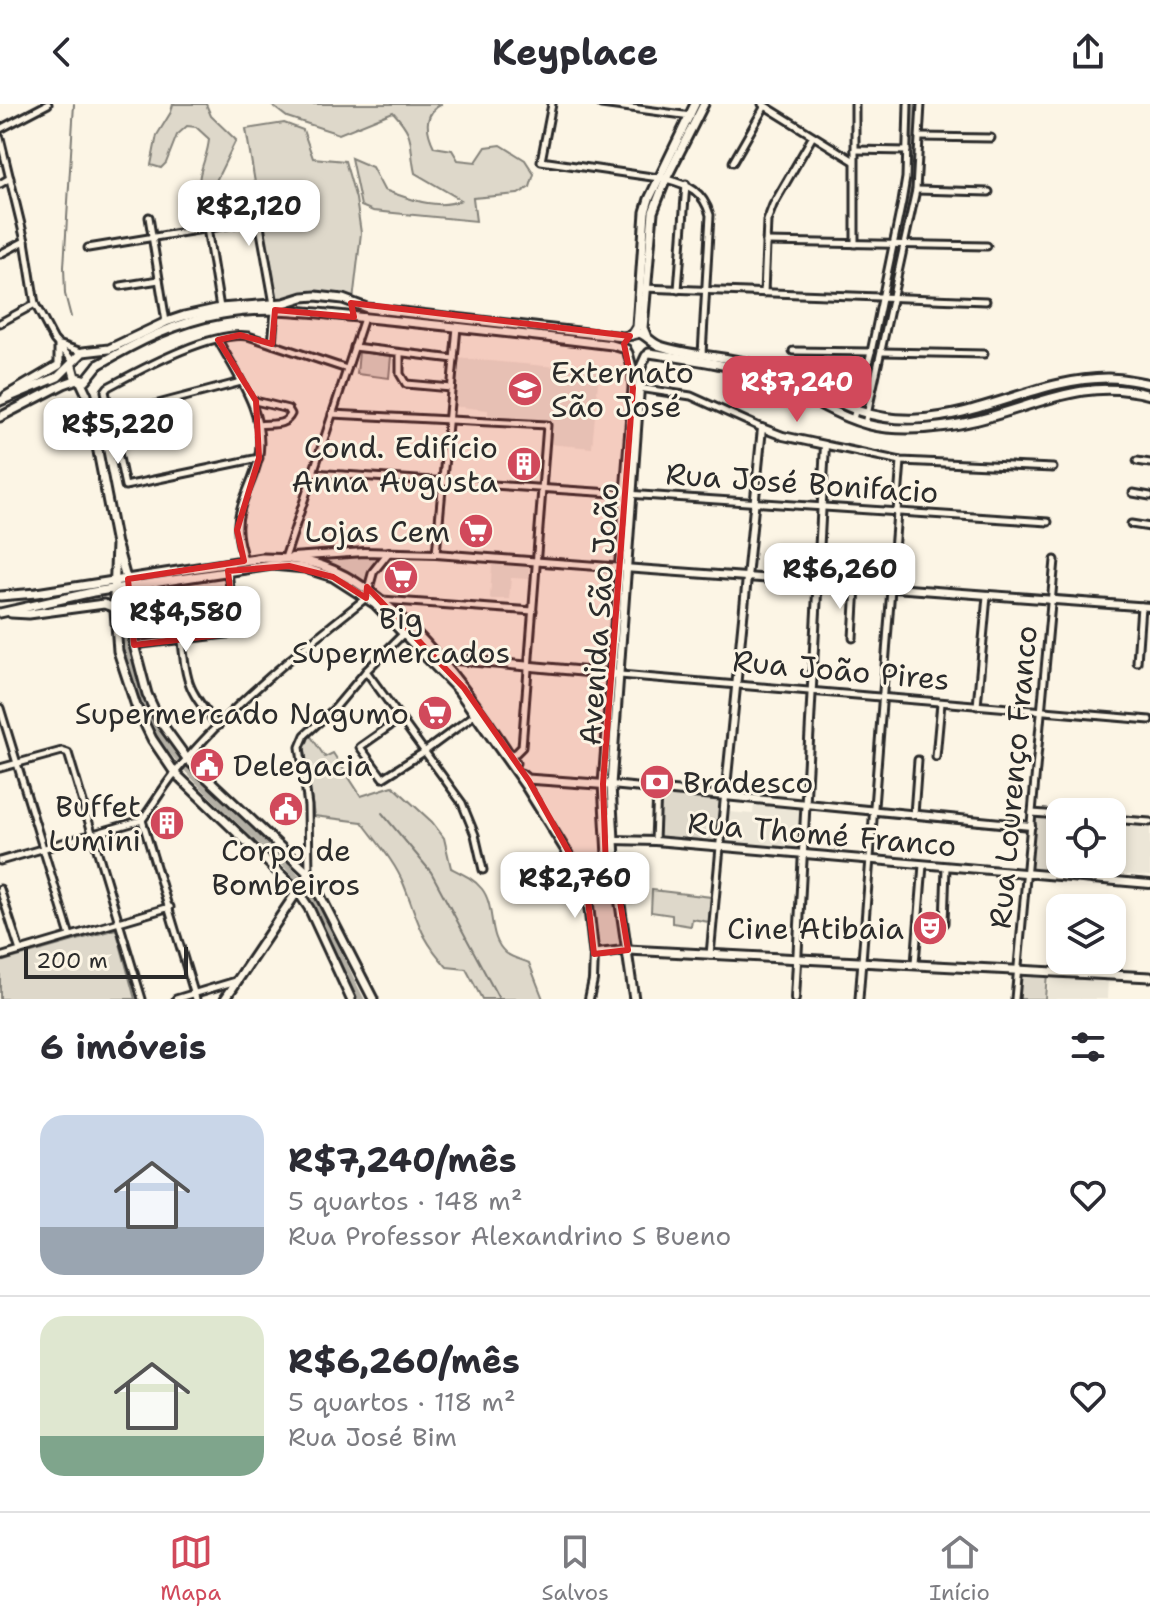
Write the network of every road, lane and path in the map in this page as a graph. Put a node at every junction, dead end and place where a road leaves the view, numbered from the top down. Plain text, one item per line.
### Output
1 (48, 104) edge
2 (552, 104) edge
3 (601, 104) edge
4 (695, 104) edge
5 (704, 104) edge
6 (855, 104) edge
7 (908, 104) edge
8 (921, 104) edge
9 (764, 105) edge
10 (692, 117) junction
11 (0, 129) edge
12 (813, 136) junction
13 (920, 137) junction
14 (0, 138) edge
15 (991, 138) dead end
16 (855, 150) junction
17 (907, 151) junction
18 (733, 162) dead end
19 (855, 162) junction
20 (10, 178) junction
21 (662, 178) junction
22 (0, 184) edge
23 (686, 184) junction
24 (253, 187) dead end
25 (916, 190) junction
26 (989, 192) dead end
27 (149, 217) dead end
28 (258, 220) junction
29 (207, 228) junction
30 (153, 238) junction
31 (25, 241) junction
32 (766, 242) junction
33 (855, 244) junction
34 (898, 245) junction
35 (987, 246) dead end
36 (88, 248) dead end
37 (0, 254) edge
38 (159, 280) junction
39 (121, 286) dead end
40 (643, 288) junction
41 (678, 290) junction
42 (705, 291) junction
43 (764, 293) junction
44 (316, 296) junction
45 (882, 299) junction
46 (892, 299) junction
47 (986, 301) dead end
48 (351, 303) junction
49 (35, 304) junction
50 (274, 307) junction
51 (220, 308) junction
52 (315, 313) junction
53 (346, 316) junction
54 (364, 318) junction
55 (166, 322) junction
56 (0, 323) edge
57 (457, 327) junction
58 (631, 336) junction
59 (649, 339) junction
60 (218, 340) junction
61 (57, 343) junction
62 (272, 344) junction
63 (354, 347) junction
64 (627, 351) junction
65 (793, 351) dead end
66 (86, 352) junction
67 (871, 352) junction
68 (883, 352) junction
69 (400, 353) junction
70 (702, 354) junction
71 (984, 354) dead end
72 (648, 355) junction
73 (454, 359) junction
74 (73, 364) junction
75 (98, 365) junction
76 (347, 369) junction
77 (82, 379) junction
78 (241, 382) junction
79 (1150, 384) edge
80 (451, 388) junction
81 (636, 388) junction
82 (1150, 395) edge
83 (251, 400) junction
84 (0, 401) edge
85 (332, 414) junction
86 (854, 415) junction
87 (868, 415) junction
88 (0, 417) edge
89 (109, 417) junction
90 (448, 419) junction
91 (865, 424) junction
92 (258, 425) junction
93 (762, 428) junction
94 (825, 445) junction
95 (259, 458) junction
96 (901, 461) junction
97 (1137, 461) dead end
98 (1150, 463) edge
99 (1053, 468) dead end
100 (313, 473) junction
101 (443, 481) junction
102 (542, 488) junction
103 (1133, 493) dead end
104 (628, 494) junction
105 (1150, 496) edge
106 (755, 502) junction
107 (822, 507) junction
108 (897, 512) junction
109 (1048, 522) dead end
110 (1131, 524) dead end
111 (1150, 527) edge
112 (116, 544) junction
113 (389, 552) junction
114 (436, 554) junction
115 (285, 558) junction
116 (1055, 560) dead end
117 (244, 561) junction
118 (536, 562) junction
119 (623, 569) junction
120 (228, 571) junction
121 (747, 578) junction
122 (130, 583) junction
123 (817, 583) junction
124 (115, 585) junction
125 (856, 585) junction
126 (891, 587) junction
127 (367, 594) junction
128 (0, 596) edge
129 (987, 596) junction
130 (381, 600) junction
131 (1051, 601) junction
132 (1141, 606) junction
133 (1150, 607) edge
134 (115, 608) junction
135 (533, 611) junction
136 (1, 612) edge
137 (407, 630) junction
138 (853, 638) dead end
139 (182, 640) junction
140 (134, 645) junction
141 (428, 656) junction
142 (438, 658) junction
143 (1137, 662) dead end
144 (528, 668) junction
145 (366, 671) junction
146 (616, 674) junction
147 (737, 686) junction
148 (812, 692) junction
149 (883, 698) junction
150 (941, 703) junction
151 (977, 706) junction
152 (0, 708) edge
153 (1040, 710) junction
154 (477, 714) junction
155 (400, 719) junction
156 (1150, 720) edge
157 (218, 726) junction
158 (424, 752) junction
159 (507, 756) junction
160 (936, 757) dead end
161 (918, 760) dead end
162 (187, 761) junction
163 (17, 763) junction
164 (0, 768) edge
165 (177, 771) junction
166 (536, 779) junction
167 (607, 784) junction
168 (528, 789) junction
169 (657, 789) junction
170 (726, 796) junction
171 (806, 804) junction
172 (874, 810) junction
173 (1032, 813) junction
174 (914, 814) junction
175 (1046, 814) edge
176 (142, 820) junction
177 (1126, 820) edge
178 (1150, 822) edge
179 (1031, 826) junction
180 (93, 835) junction
181 (613, 840) junction
182 (655, 841) junction
183 (720, 847) junction
184 (42, 848) junction
185 (803, 854) junction
186 (870, 859) junction
187 (0, 861) edge
188 (923, 865) junction
189 (946, 867) junction
190 (601, 869) junction
191 (483, 870) dead end
192 (1026, 874) junction
193 (308, 876) junction
194 (616, 877) junction
195 (1093, 880) joint
196 (289, 882) junction
197 (586, 883) junction
198 (1150, 884) edge
199 (298, 888) junction
200 (0, 889) edge
201 (291, 899) junction
202 (304, 901) junction
203 (170, 907) junction
204 (120, 922) junction
205 (944, 923) dead end
206 (70, 936) junction
207 (628, 950) junction
208 (20, 951) junction
209 (594, 954) junction
210 (710, 955) junction
211 (0, 957) edge
212 (797, 958) junction
213 (862, 961) junction
214 (915, 963) junction
215 (1018, 970) junction
216 (1150, 977) edge
217 (236, 981) junction
218 (195, 996) edge
219 (142, 999) edge
220 (176, 999) edge
221 (225, 999) edge
222 (351, 999) edge
223 (373, 999) edge
224 (589, 999) edge
225 (634, 999) edge
226 (795, 999) edge
227 (859, 999) edge
228 (1015, 999) edge

1 - 11 street
2 - 21 street
3 - 10 street
4 - 10 main road
5 - 10 main road
6 - 16 street
7 - 17 street
8 - 13 street
9 - 12 street
9 - 18 street
10 - 21 main road
12 - 19 street
12 - 32 street
13 - 15 street
13 - 25 street
14 - 20 street
16 - 17 street
16 - 19 street
17 - 34 street
19 - 33 street
20 - 22 street
20 - 31 street
21 - 23 street
21 - 40 main road
23 - 41 street
23 - 42 street
24 - 28 street
25 - 26 street
25 - 34 street
27 - 30 street
28 - 29 street
28 - 50 street
29 - 30 street
29 - 51 street
30 - 36 street
30 - 38 street
31 - 37 street
31 - 49 street
32 - 33 street
32 - 43 street
33 - 34 street
34 - 35 street
34 - 45 street
34 - 46 street
38 - 39 street
38 - 55 street
40 - 41 street
40 - 58 main road
40 - 59 main road
41 - 42 street
42 - 43 street
42 - 70 street
43 - 45 street
44 - 48 main road
44 - 50 main road
44 - 52 main road
45 - 46 street
45 - 67 street
46 - 47 street
46 - 68 street
48 - 53 main road
48 - 58 main road
49 - 56 street
49 - 61 street
50 - 51 main road
50 - 52 main road
50 - 62 street
50 - 75 main road
51 - 55 main road
52 - 53 main road
53 - 54 main road
54 - 57 main road
54 - 63 street
55 - 66 main road
57 - 64 main road
57 - 73 street
58 - 59 main road
58 - 64 main road
59 - 70 main road
59 - 72 main road
60 - 62 street
60 - 78 street
60 - 89 street
61 - 66 street
61 - 74 street
61 - 84 main road
62 - 76 street
63 - 69 street
63 - 76 street
64 - 72 main road
64 - 81 main road, Avenida São João
65 - 67 street
66 - 74 main road
66 - 75 main road
67 - 86 street
68 - 71 street
68 - 87 street
69 - 73 street
69 - 80 street
70 - 86 main road
72 - 81 main road, Avenida São João
72 - 86 main road
73 - 80 street
74 - 77 main road
74 - 84 main road
75 - 77 main road
76 - 85 street
77 - 88 main road
77 - 112 main road
78 - 83 street
78 - 89 street
79 - 87 main road
80 - 90 street
81 - 93 street
81 - 104 main road, Avenida São João
82 - 91 main road
83 - 92 street
83 - 92 street
85 - 90 street
85 - 100 street
86 - 87 main road
86 - 91 main road
87 - 91 street
89 - 95 street
90 - 101 street
90 - 102 street
92 - 95 street
93 - 94 street
93 - 106 street
94 - 96 street
94 - 107 street
95 - 117 street
96 - 99 street
96 - 108 street
97 - 98 street
100 - 101 street, Rua José Bonifacio
100 - 115 street
101 - 102 street, Rua José Bonifacio
101 - 114 street
102 - 104 street, Rua José Bonifacio
102 - 118 street
103 - 105 street
104 - 106 street, Rua José Bonifacio
104 - 119 main road, Avenida São João
106 - 107 street, Rua José Bonifacio
106 - 121 street
107 - 108 street, Rua José Bonifacio
107 - 123 street
108 - 109 street, Rua José Bonifacio
108 - 126 street
110 - 111 street
112 - 122 main road
112 - 124 main road
113 - 114 street
113 - 115 street
113 - 127 street
114 - 118 street
115 - 117 main road
115 - 127 main road
116 - 131 street, Rua Lourenço Franco
117 - 122 main road
118 - 119 street
118 - 135 street
119 - 121 street
119 - 146 main road, Avenida São João
120 - 122 main road
120 - 127 main road
120 - 139 street
121 - 123 street
121 - 147 street
122 - 124 main road
122 - 140 main road
123 - 125 street
123 - 148 street
124 - 128 main road
124 - 134 main road
124 - 136 main road
125 - 126 street
125 - 138 street
126 - 129 street
126 - 149 street
127 - 130 main road
127 - 137 main road
127 - 157 street
129 - 131 street
129 - 151 street
130 - 135 street
130 - 137 main road
131 - 132 street
131 - 153 street, Rua Lourenço Franco
132 - 133 street
132 - 143 street
134 - 136 main road
134 - 165 main road
135 - 144 street
137 - 141 main road
137 - 142 main road
137 - 145 street
139 - 140 street
139 - 157 street
140 - 162 main road
141 - 142 main road, Rua João Pires
141 - 154 main road
142 - 144 main road, Rua João Pires
142 - 154 main road
144 - 146 main road, Rua João Pires
144 - 159 street
145 - 155 street
145 - 193 street
146 - 147 street, Rua João Pires
146 - 167 main road, Avenida São João
147 - 148 street, Rua João Pires
147 - 170 street
148 - 149 street, Rua João Pires
148 - 171 street
149 - 150 street, Rua João Pires
149 - 172 street
150 - 151 street, Rua João Pires
150 - 160 street
151 - 153 street, Rua João Pires
152 - 163 street
153 - 156 street, Rua João Pires
153 - 173 street, Rua Lourenço Franco
154 - 158 street
154 - 159 main road
155 - 158 street
155 - 158 street
157 - 162 street
158 - 191 street
159 - 166 main road
159 - 168 main road
161 - 174 street
162 - 165 street
162 - 193 main road
163 - 164 street
163 - 180 street
163 - 184 street
165 - 176 street
165 - 196 main road
166 - 167 main road
166 - 168 main road
167 - 169 street
167 - 181 main road, Avenida São João
167 - 190 main road, Avenida São João
168 - 197 main road
169 - 170 street
169 - 182 street
170 - 171 street
170 - 183 street
171 - 172 street
171 - 185 street
172 - 174 street
172 - 186 street
173 - 175 street
173 - 179 street, Rua Lourenço Franco
174 - 179 street
176 - 180 street
176 - 203 street
177 - 178 street
179 - 192 street, Rua Lourenço Franco
180 - 184 street
180 - 204 street
181 - 182 street, Rua Thomé Franco
181 - 194 main road, Avenida São João
182 - 183 street, Rua Thomé Franco
183 - 185 street, Rua Thomé Franco
183 - 210 street
184 - 187 street
184 - 206 street
185 - 186 street, Rua Thomé Franco
185 - 212 street
186 - 188 street, Rua Thomé Franco
186 - 213 street
188 - 189 street, Rua Thomé Franco
188 - 214 street
189 - 192 street, Rua Thomé Franco
189 - 205 street
190 - 194 main road
190 - 197 main road
192 - 195 street, Rua Thomé Franco
192 - 215 street, Rua Lourenço Franco
193 - 199 main road
193 - 223 main road
194 - 207 main road, Avenida São João
195 - 198 street, Rua Thomé Franco
196 - 199 main road
196 - 201 main road
197 - 209 main road
199 - 201 main road
199 - 202 main road
200 - 208 street
201 - 202 main road
201 - 217 main road
202 - 222 main road
203 - 204 street
203 - 218 street
204 - 206 street
204 - 219 street
206 - 208 street
207 - 209 main road
207 - 210 main road
207 - 225 main road, Avenida São João
208 - 211 street
209 - 224 street
210 - 212 main road
212 - 213 main road
212 - 226 street
213 - 214 main road
213 - 227 street
214 - 215 main road
215 - 216 main road
215 - 228 street, Rua Lourenço Franco
217 - 218 street
217 - 221 main road
218 - 220 street

